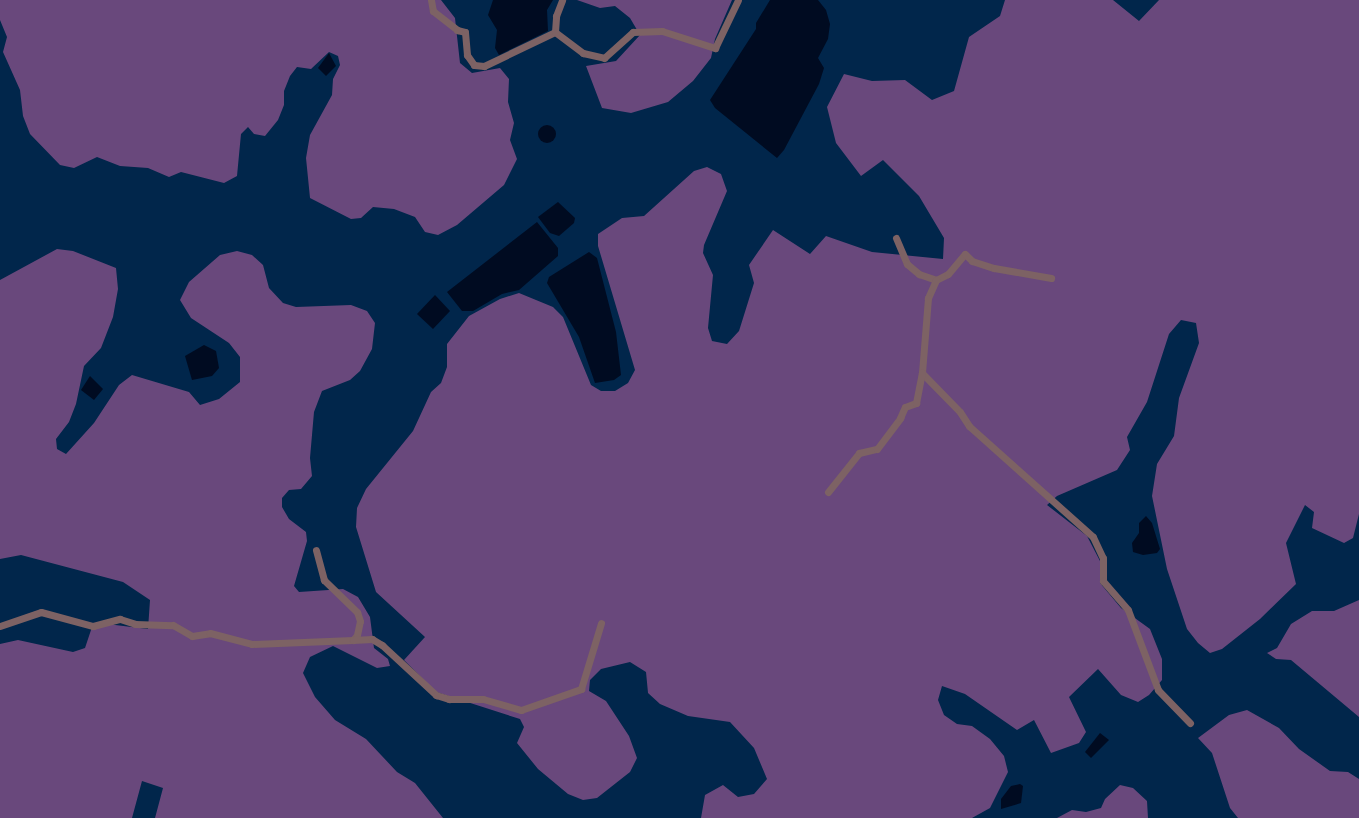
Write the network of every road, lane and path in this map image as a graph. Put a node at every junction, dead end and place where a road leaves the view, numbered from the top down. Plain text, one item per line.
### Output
1 (431, 0) edge
2 (562, 0) edge
3 (738, 0) edge
4 (555, 32) junction
5 (896, 238) dead end
6 (1051, 278) dead end
7 (936, 280) junction
8 (922, 373) junction
9 (828, 492) dead end
10 (316, 550) dead end
11 (601, 623) dead end
12 (0, 626) edge
13 (352, 640) junction
14 (1190, 724) dead end

1 - 4 street
2 - 4 street
3 - 4 street
5 - 7 street
6 - 7 street
7 - 8 street
8 - 9 street
8 - 14 street
10 - 13 street
11 - 13 street
12 - 13 street

